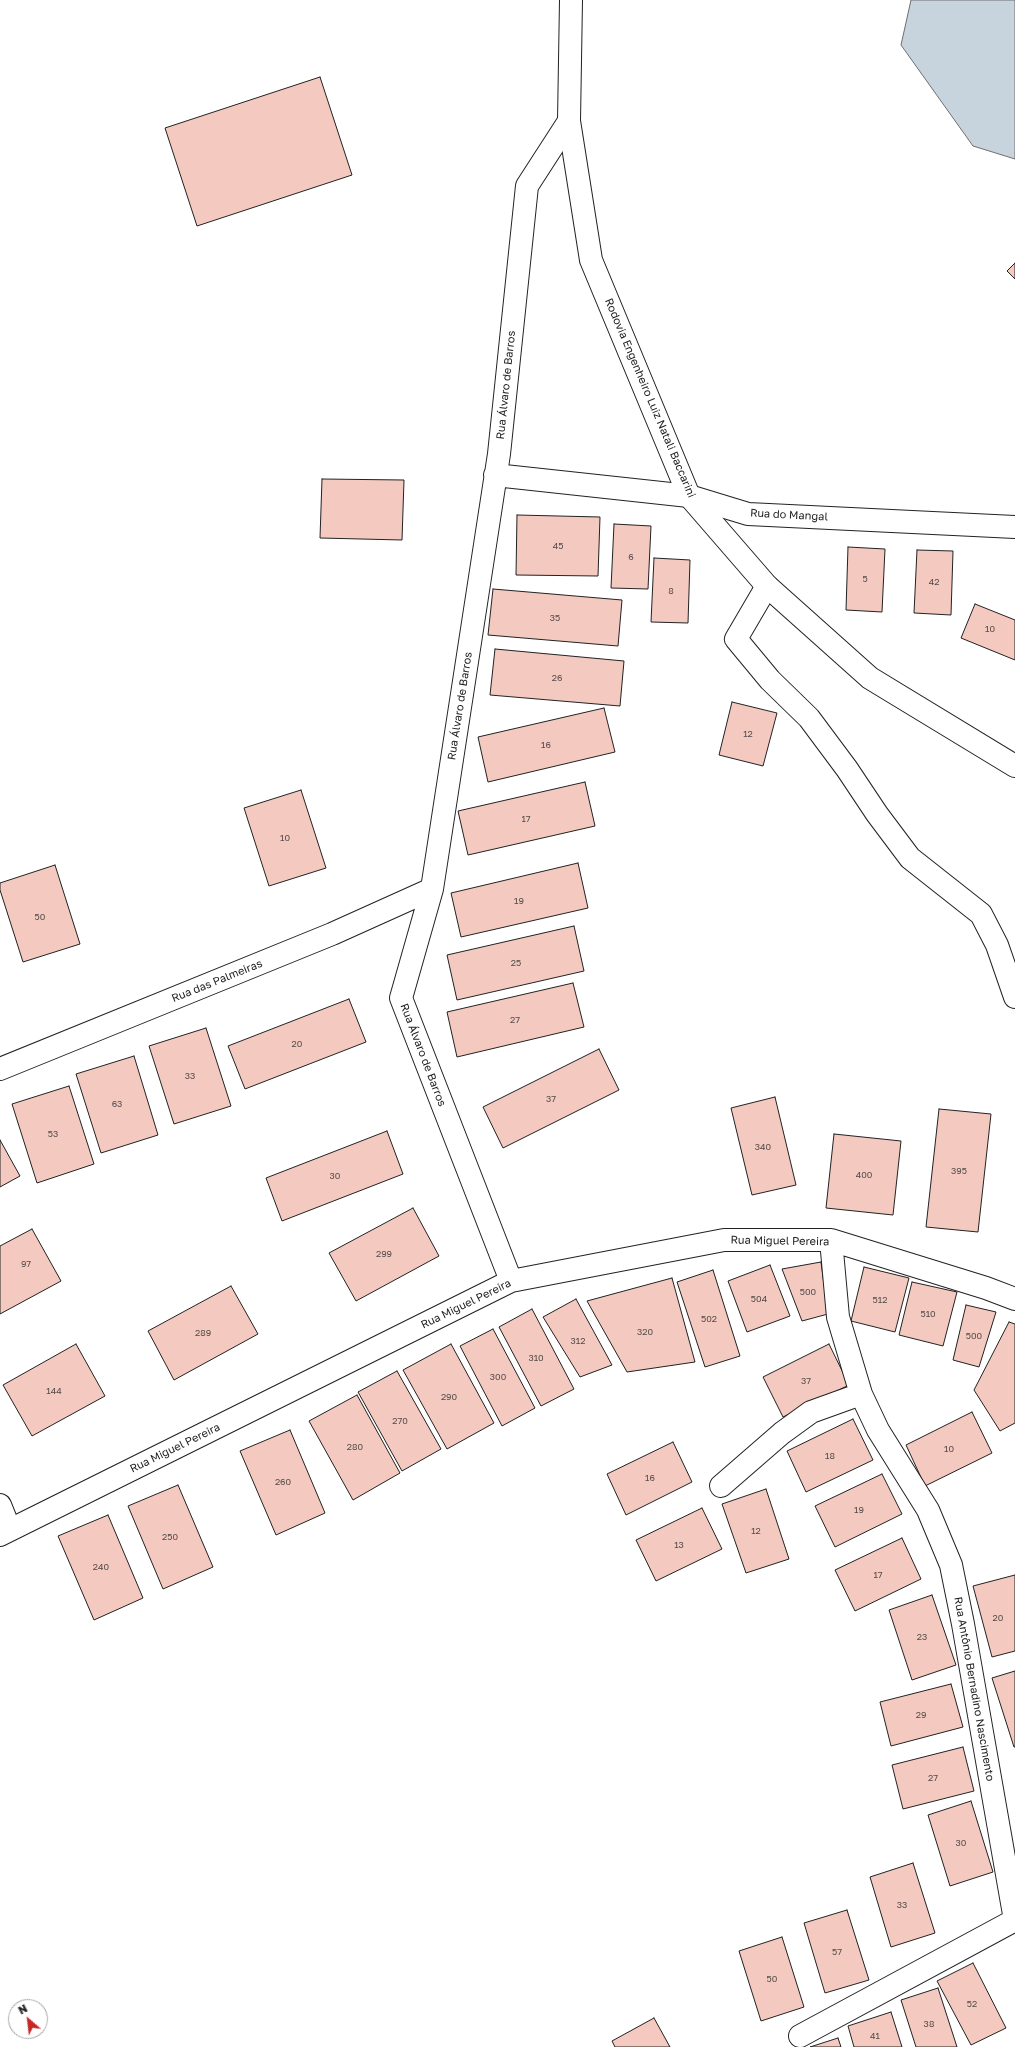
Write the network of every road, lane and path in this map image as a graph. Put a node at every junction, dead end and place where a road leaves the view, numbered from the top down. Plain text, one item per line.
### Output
1 (571, 0) edge
2 (569, 121) junction
3 (495, 475) junction
4 (689, 496) junction
5 (1015, 527) edge
6 (767, 586) junction
7 (1015, 766) edge
8 (432, 889) junction
9 (1015, 997) edge
10 (0, 1069) edge
11 (831, 1240) junction
12 (511, 1281) junction
13 (1015, 1298) edge
14 (861, 1394) junction
15 (720, 1486) dead end
16 (0, 1505) edge
17 (5, 1533) edge
18 (1015, 1920) edge
19 (800, 2036) dead end

1 - 2 street, Rodovia Engenheiro Luiz Natali Baccarini
2 - 3 street, Rua Álvaro de Barros
2 - 4 street, Rodovia Engenheiro Luiz Natali Baccarini
3 - 4 street, Rua do Mangal
3 - 8 street, Rua Álvaro de Barros
4 - 5 street, Rua do Mangal
4 - 6 street, Rodovia Engenheiro Luiz Natali Baccarini
6 - 7 street, Rodovia Engenheiro Luiz Natali Baccarini
6 - 9 street
8 - 10 street, Rua das Palmeiras
8 - 12 street, Rua Álvaro de Barros
11 - 12 street, Rua Miguel Pereira
11 - 13 street, Rua Miguel Pereira
11 - 14 street, Rua Antônio Bernadino Nascimento
12 - 17 street, Rua Miguel Pereira
14 - 15 street
14 - 18 street, Rua Antônio Bernadino Nascimento
16 - 17 street
18 - 19 street, Rua Antônio Bernadino Nascimento

